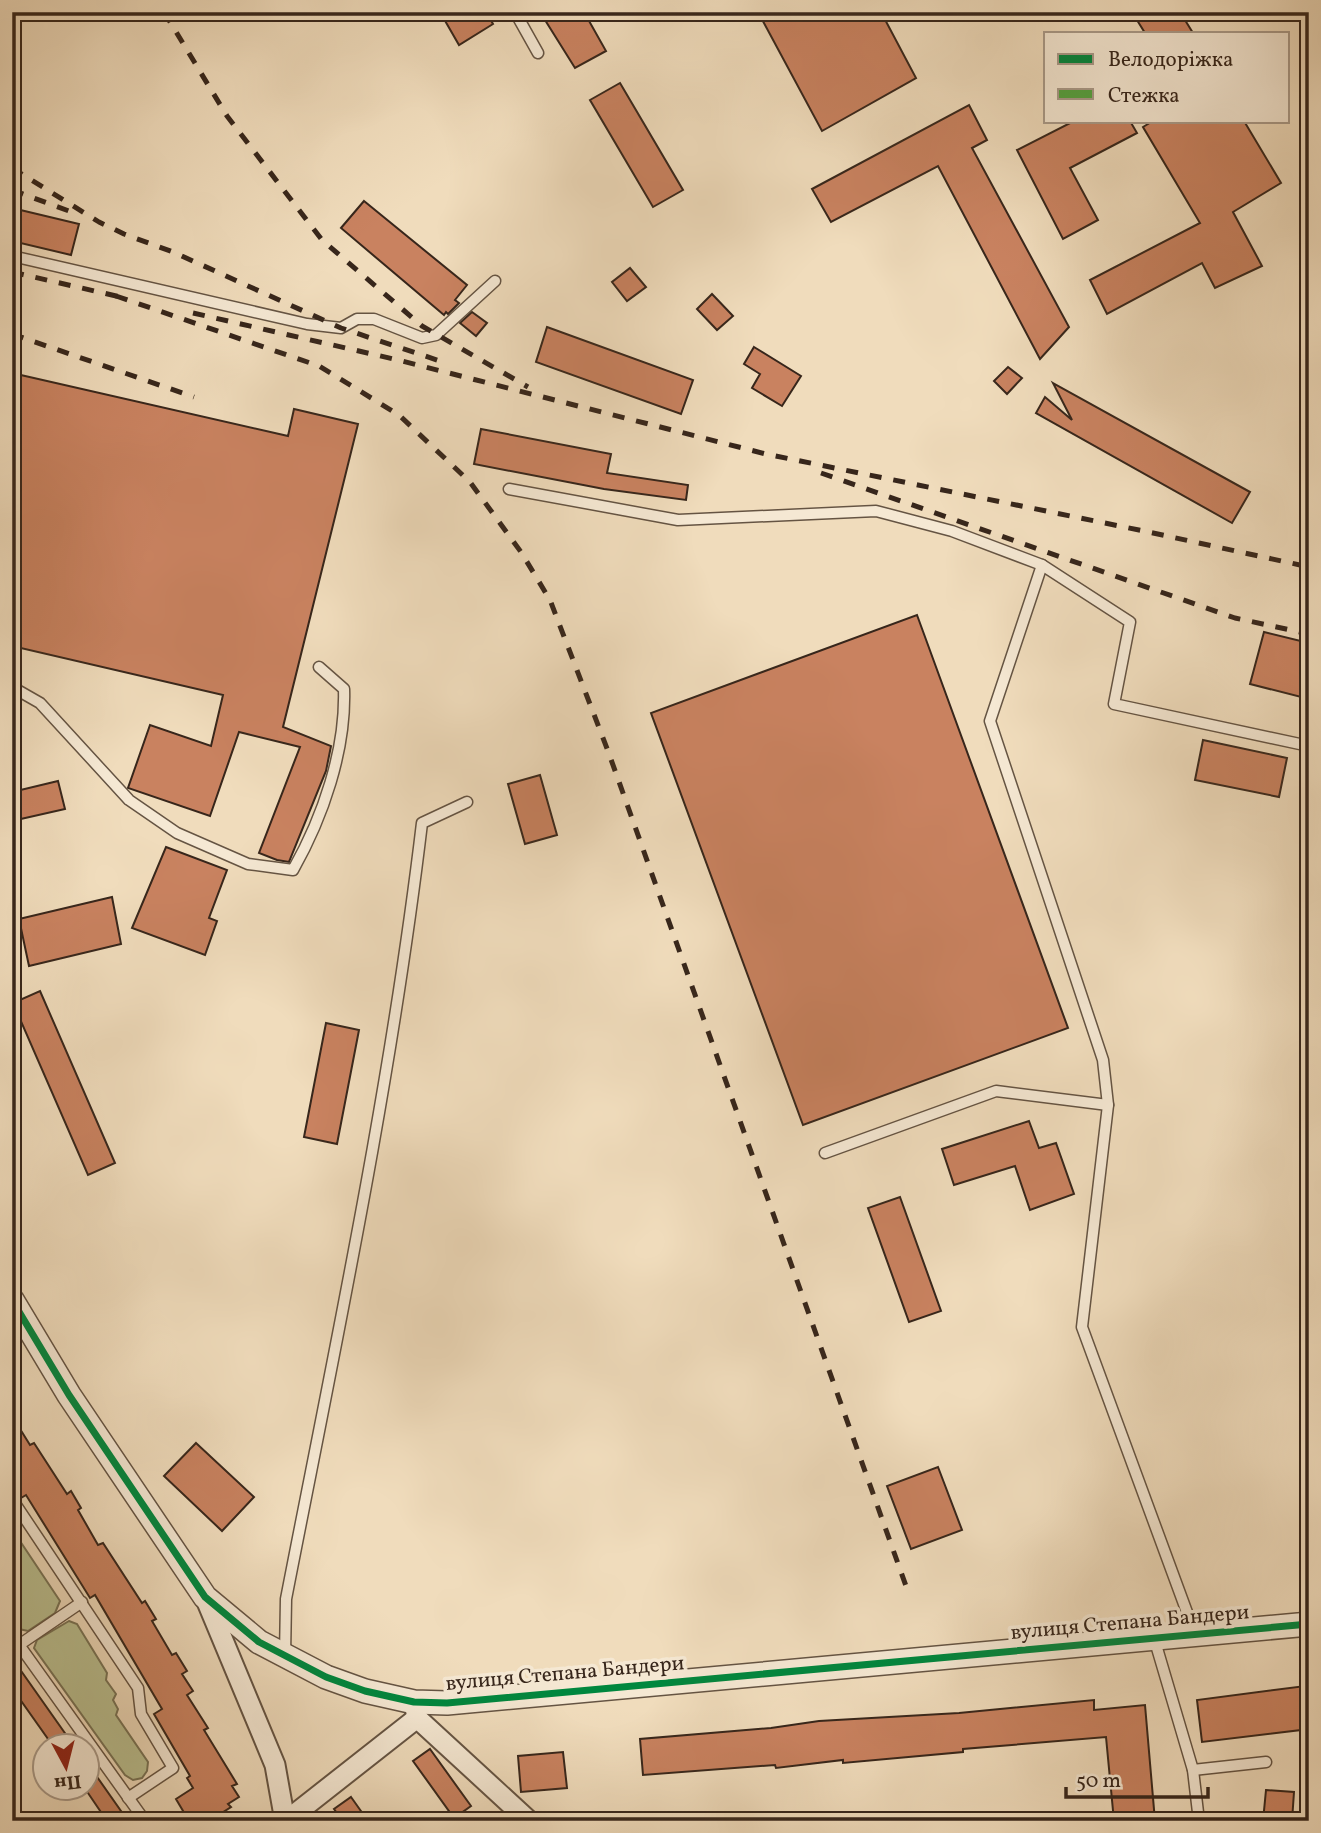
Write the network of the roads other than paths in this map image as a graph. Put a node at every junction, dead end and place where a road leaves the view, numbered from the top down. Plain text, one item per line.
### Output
1 (514, 12) edge
2 (538, 54) dead end
3 (12, 256) edge
4 (495, 281) dead end
5 (509, 489) dead end
6 (1041, 565) junction
7 (319, 667) dead end
8 (12, 687) edge
9 (1309, 746) edge
10 (467, 802) dead end
11 (1108, 1105) junction
12 (825, 1153) dead end
13 (19, 1295) edge
14 (12, 1499) edge
15 (205, 1597) junction
16 (82, 1602) junction
17 (1309, 1624) edge
18 (1195, 1634) junction
19 (12, 1635) edge
20 (1154, 1638) junction
21 (19, 1645) junction
22 (285, 1657) junction
23 (416, 1710) junction
24 (1266, 1762) dead end
25 (1193, 1770) junction
26 (128, 1798) junction
27 (145, 1821) edge
28 (265, 1821) edge
29 (284, 1821) edge
30 (529, 1821) edge
31 (1199, 1821) edge

1 - 2 lane
3 - 4 lane
5 - 6 lane
6 - 9 lane
6 - 11 lane
7 - 8 lane
10 - 22 lane
11 - 12 lane
11 - 18 lane
13 - 15 street, вулиця Степана Бандери
14 - 16 lane
15 - 22 street, вулиця Степана Бандери
15 - 29 street
16 - 21 lane
16 - 26 lane
17 - 18 street, вулиця Степана Бандери
18 - 20 street, вулиця Степана Бандери
19 - 21 lane
20 - 23 street, вулиця Степана Бандери
20 - 25 lane
21 - 26 lane
22 - 23 street, вулиця Степана Бандери
23 - 29 street
23 - 30 street
24 - 25 lane
25 - 31 lane
26 - 27 lane
28 - 29 lane

